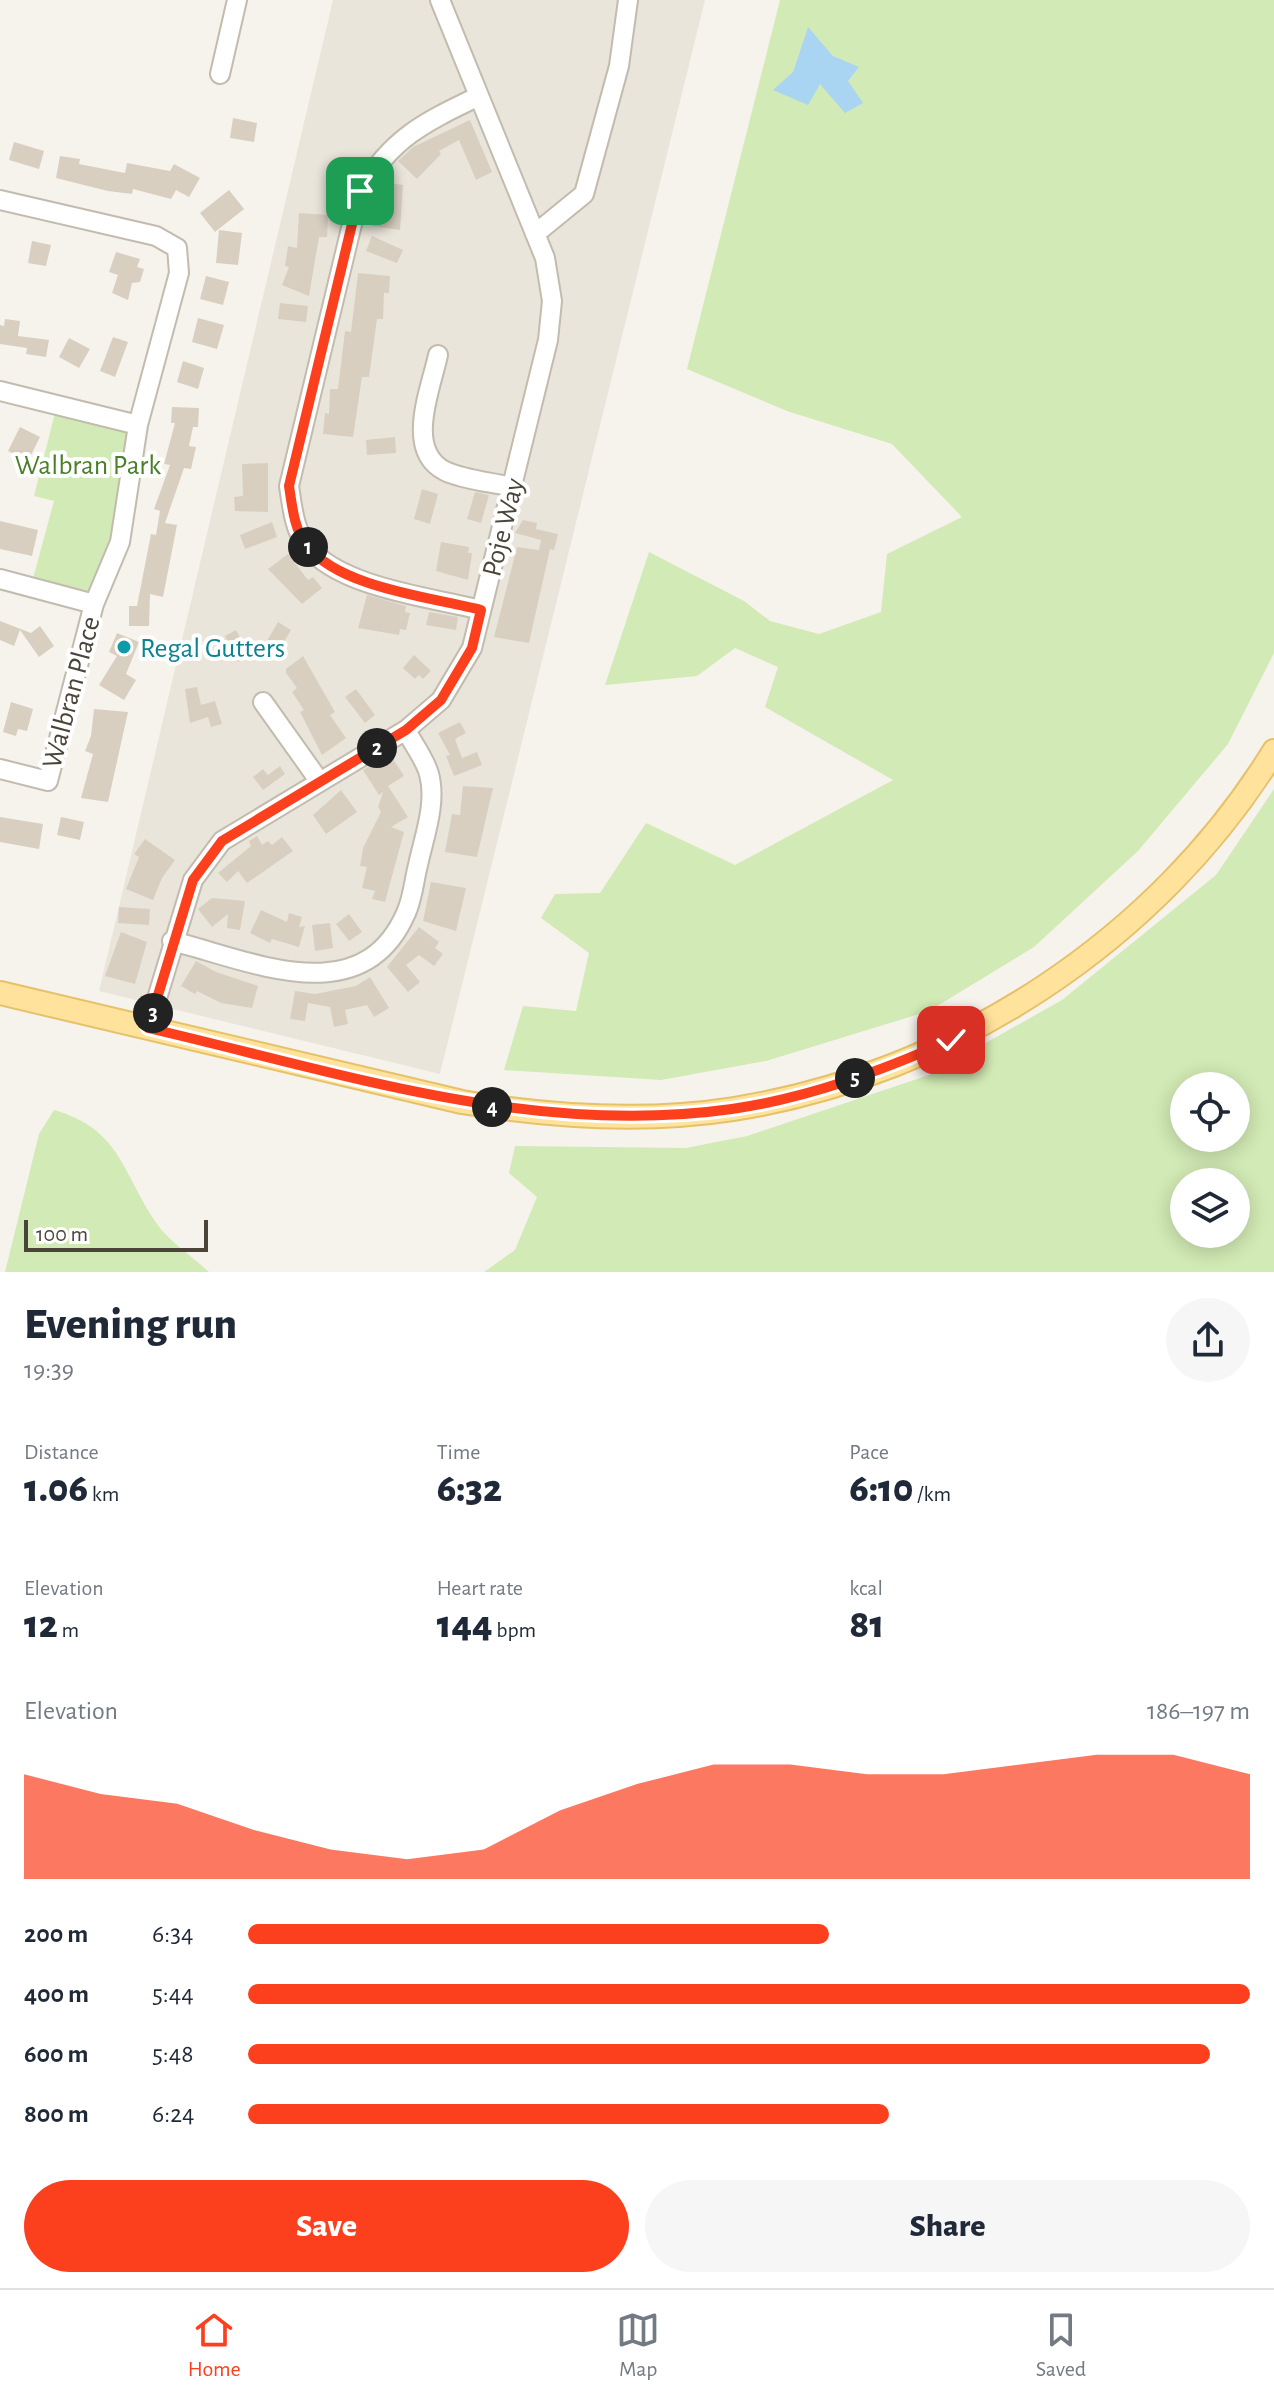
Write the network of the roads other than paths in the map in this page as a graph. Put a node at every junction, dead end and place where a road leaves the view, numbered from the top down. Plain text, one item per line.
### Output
1 (237, 0) edge
2 (440, 0) edge
3 (628, 0) edge
4 (220, 74) dead end
5 (477, 97) junction
6 (0, 200) edge
7 (535, 234) junction
8 (438, 355) dead end
9 (0, 391) edge
10 (138, 425) junction
11 (512, 487) junction
12 (0, 579) edge
13 (94, 604) junction
14 (481, 610) junction
15 (263, 702) dead end
16 (406, 730) junction
17 (1274, 751) edge
18 (0, 769) edge
19 (320, 782) junction
20 (172, 941) junction
21 (0, 993) edge
22 (148, 1028) junction

1 - 4 street
2 - 5 street, Poje Way
3 - 7 street
5 - 7 street, Poje Way
5 - 14 street
6 - 10 street
7 - 11 street, Poje Way
8 - 11 street
9 - 10 street
10 - 13 street
11 - 14 street, Poje Way
12 - 13 street
13 - 18 street, Walbran Place
14 - 16 street, Poje Way
15 - 19 street
16 - 19 street, Poje Way
16 - 20 street
17 - 22 main road
19 - 20 street, Poje Way
20 - 22 street, Poje Way
21 - 22 main road

